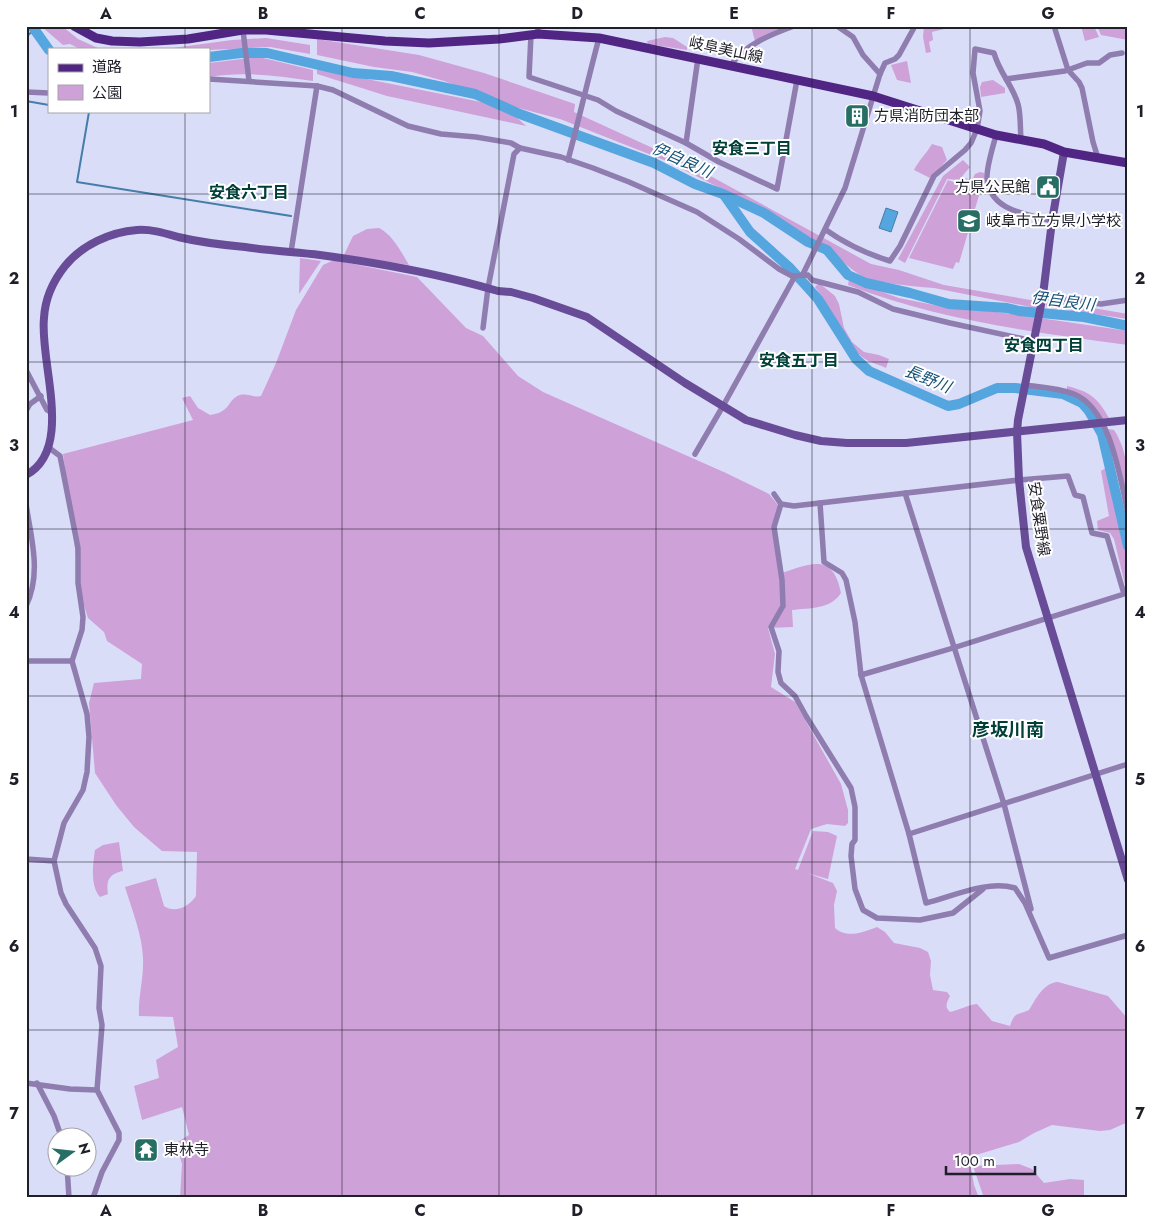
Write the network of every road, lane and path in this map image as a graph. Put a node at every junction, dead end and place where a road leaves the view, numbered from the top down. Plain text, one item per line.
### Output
1 (794, 26) edge
2 (837, 26) edge
3 (915, 26) edge
4 (1054, 26) edge
5 (77, 28) edge
6 (243, 28) edge
7 (303, 30) edge
8 (536, 32) edge
9 (599, 38) junction
10 (1122, 53) dead end
11 (698, 58) junction
12 (731, 65) junction
13 (1068, 70) junction
14 (880, 74) junction
15 (210, 79) edge
16 (248, 79) junction
17 (1006, 79) junction
18 (797, 80) junction
19 (317, 86) junction
20 (26, 92) edge
21 (48, 93) edge
22 (583, 95) junction
23 (873, 96) junction
24 (978, 129) junction
25 (996, 135) junction
26 (1021, 140) junction
27 (686, 143) junction
28 (520, 148) junction
29 (1064, 152) junction
30 (1098, 158) junction
31 (568, 160) junction
32 (1128, 164) edge
33 (1052, 221) junction
34 (825, 231) junction
35 (292, 252) junction
36 (805, 272) junction
37 (795, 276) junction
38 (488, 288) junction
39 (1045, 296) junction
40 (1128, 300) edge
41 (483, 328) dead end
42 (1034, 339) junction
43 (26, 370) edge
44 (1024, 386) junction
45 (40, 396) junction
46 (724, 406) junction
47 (26, 410) edge
48 (52, 413) junction
49 (1128, 420) edge
50 (1101, 422) junction
51 (1017, 432) junction
52 (48, 447) junction
53 (695, 454) dead end
54 (26, 475) edge
55 (1019, 480) junction
56 (905, 493) junction
57 (774, 494) dead end
58 (820, 503) junction
59 (26, 504) edge
60 (781, 504) junction
61 (1128, 513) edge
62 (26, 606) edge
63 (1046, 618) junction
64 (953, 648) junction
65 (26, 661) edge
66 (72, 661) junction
67 (861, 676) junction
68 (1128, 764) edge
69 (1095, 774) junction
70 (1004, 804) junction
71 (909, 834) junction
72 (26, 859) edge
73 (54, 861) junction
74 (1128, 880) edge
75 (985, 887) junction
76 (1128, 935) edge
77 (1039, 938) junction
78 (26, 1083) edge
79 (37, 1083) junction
80 (97, 1090) junction
81 (58, 1126) edge
82 (68, 1176) edge
83 (69, 1198) edge
84 (93, 1198) edge

1 - 12 street
2 - 14 street
3 - 14 street
4 - 13 street
5 - 6 main road, 岐阜美山線
6 - 7 main road, 岐阜美山線
6 - 16 street
7 - 8 main road, 岐阜美山線
8 - 9 main road, 岐阜美山線
8 - 22 street
9 - 11 main road, 岐阜美山線
9 - 22 street
10 - 13 street
11 - 12 main road, 岐阜美山線
11 - 27 street
12 - 18 main road, 岐阜美山線
13 - 17 street
13 - 30 street
14 - 23 street
15 - 16 street
16 - 19 street
17 - 24 street
17 - 26 street
18 - 23 main road, 岐阜美山線
18 - 27 street
19 - 28 street
19 - 35 street
20 - 21 street
22 - 27 street
22 - 31 street
23 - 24 main road, 岐阜美山線
23 - 34 street
24 - 25 main road, 岐阜美山線
24 - 34 street
25 - 26 main road, 岐阜美山線
25 - 33 street
26 - 29 main road, 岐阜美山線
28 - 31 street
28 - 38 street
29 - 30 main road, 岐阜美山線
29 - 33 street, 安食粟野線
30 - 32 main road, 岐阜美山線
31 - 37 street
33 - 39 street, 安食粟野線
34 - 36 street
35 - 38 street
35 - 48 street
36 - 37 street
36 - 42 street
37 - 46 street
38 - 41 street
38 - 46 street
39 - 40 street
39 - 42 street, 安食粟野線
42 - 44 street, 安食粟野線
43 - 45 street
44 - 50 street
44 - 51 street, 安食粟野線
45 - 47 street
45 - 48 street
46 - 51 street
46 - 53 street
48 - 52 street
49 - 50 street
50 - 51 street
50 - 61 street
51 - 55 street, 安食粟野線
52 - 54 street
52 - 66 street
55 - 56 street
55 - 63 street, 安食粟野線
55 - 63 street
56 - 58 street
56 - 64 street
57 - 60 street
58 - 60 street
58 - 67 street
59 - 62 street
60 - 75 street
63 - 64 street
63 - 69 street, 安食粟野線
64 - 67 street
64 - 70 street
65 - 66 street
66 - 73 street
67 - 71 street
68 - 69 street
69 - 70 street
69 - 74 street, 安食粟野線
70 - 71 street
70 - 77 street
71 - 75 street
72 - 73 street
73 - 80 street
75 - 77 street
76 - 77 street
78 - 79 street
79 - 80 street
79 - 81 street
80 - 84 street
82 - 83 street

